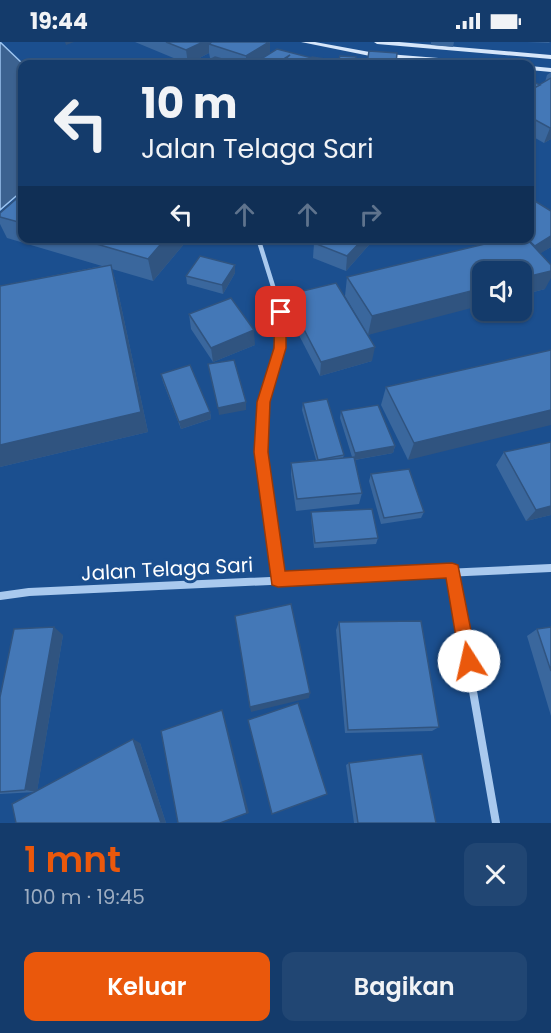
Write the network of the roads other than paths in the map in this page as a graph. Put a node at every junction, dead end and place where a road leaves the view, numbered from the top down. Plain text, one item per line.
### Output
1 (304, 42) edge
2 (377, 42) edge
3 (551, 57) edge
4 (438, 60) edge
5 (534, 68) edge
6 (551, 70) edge
7 (260, 243) edge
8 (551, 567) edge
9 (452, 570) junction
10 (278, 580) junction
11 (0, 596) edge
12 (496, 823) edge

1 - 4 street
2 - 3 street
5 - 6 street
7 - 10 street
8 - 9 street, Jalan Telaga Sari
9 - 10 street, Jalan Telaga Sari
9 - 12 street
10 - 11 street, Jalan Telaga Sari

